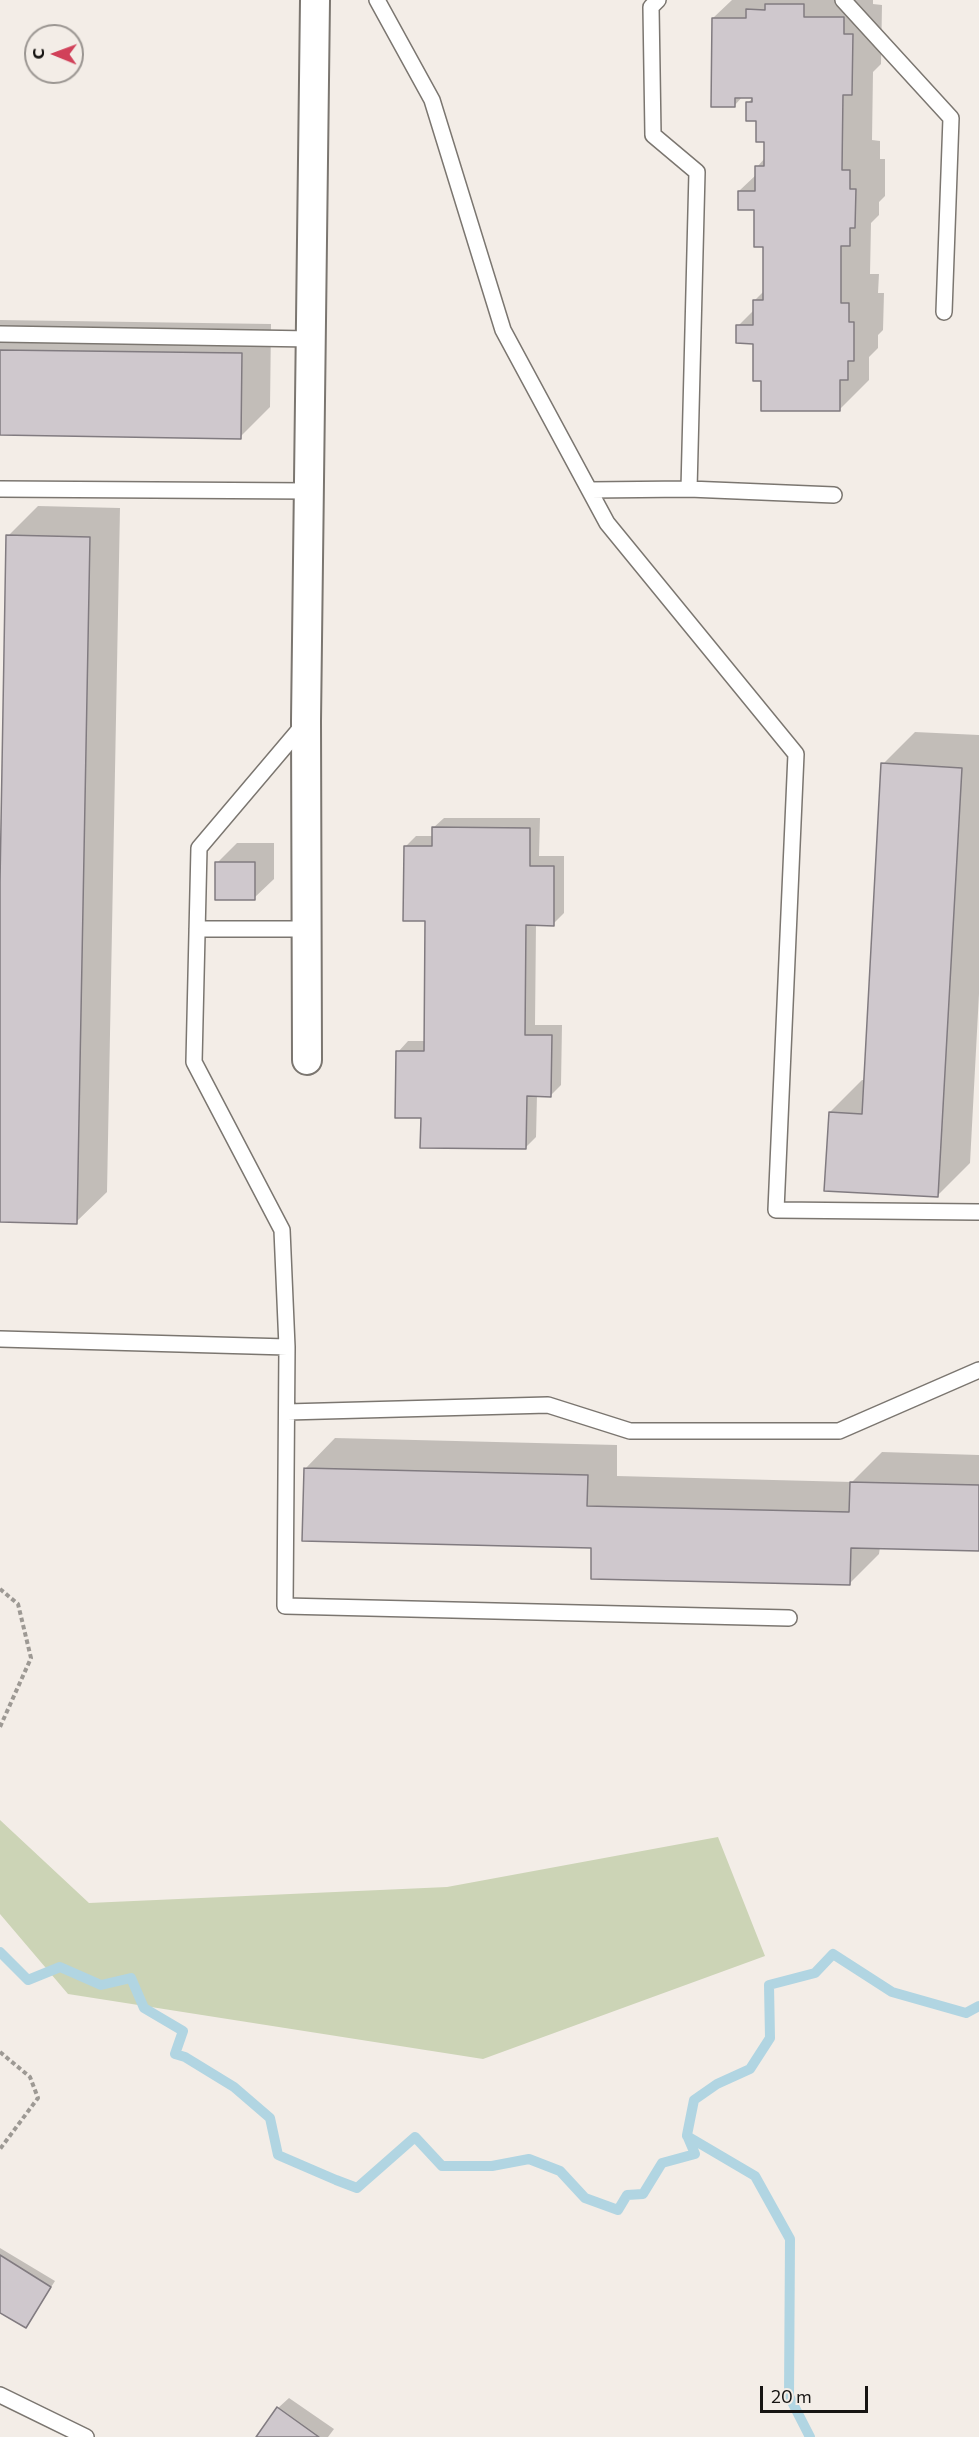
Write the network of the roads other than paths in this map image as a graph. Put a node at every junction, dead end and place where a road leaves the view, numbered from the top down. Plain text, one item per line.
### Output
1 (315, 0) edge
2 (377, 0) edge
3 (658, 0) edge
4 (843, 0) edge
5 (944, 312) dead end
6 (0, 334) edge
7 (312, 339) junction
8 (0, 489) edge
9 (689, 489) junction
10 (590, 490) junction
11 (308, 491) junction
12 (834, 495) dead end
13 (306, 721) junction
14 (306, 928) junction
15 (197, 929) junction
16 (307, 1060) dead end
17 (978, 1212) edge
18 (0, 1339) edge
19 (287, 1347) junction
20 (979, 1370) edge
21 (287, 1412) junction
22 (789, 1618) dead end
23 (0, 2395) edge
24 (86, 2437) edge

1 - 7 street
2 - 10 lane
3 - 9 lane
4 - 5 lane
6 - 7 lane
7 - 11 street
8 - 11 lane
9 - 10 lane
9 - 12 lane
10 - 17 lane
11 - 13 street
13 - 14 street
13 - 15 lane
14 - 15 lane
14 - 16 street
15 - 19 lane
18 - 19 lane
19 - 21 lane
20 - 21 lane
21 - 22 lane
23 - 24 lane

